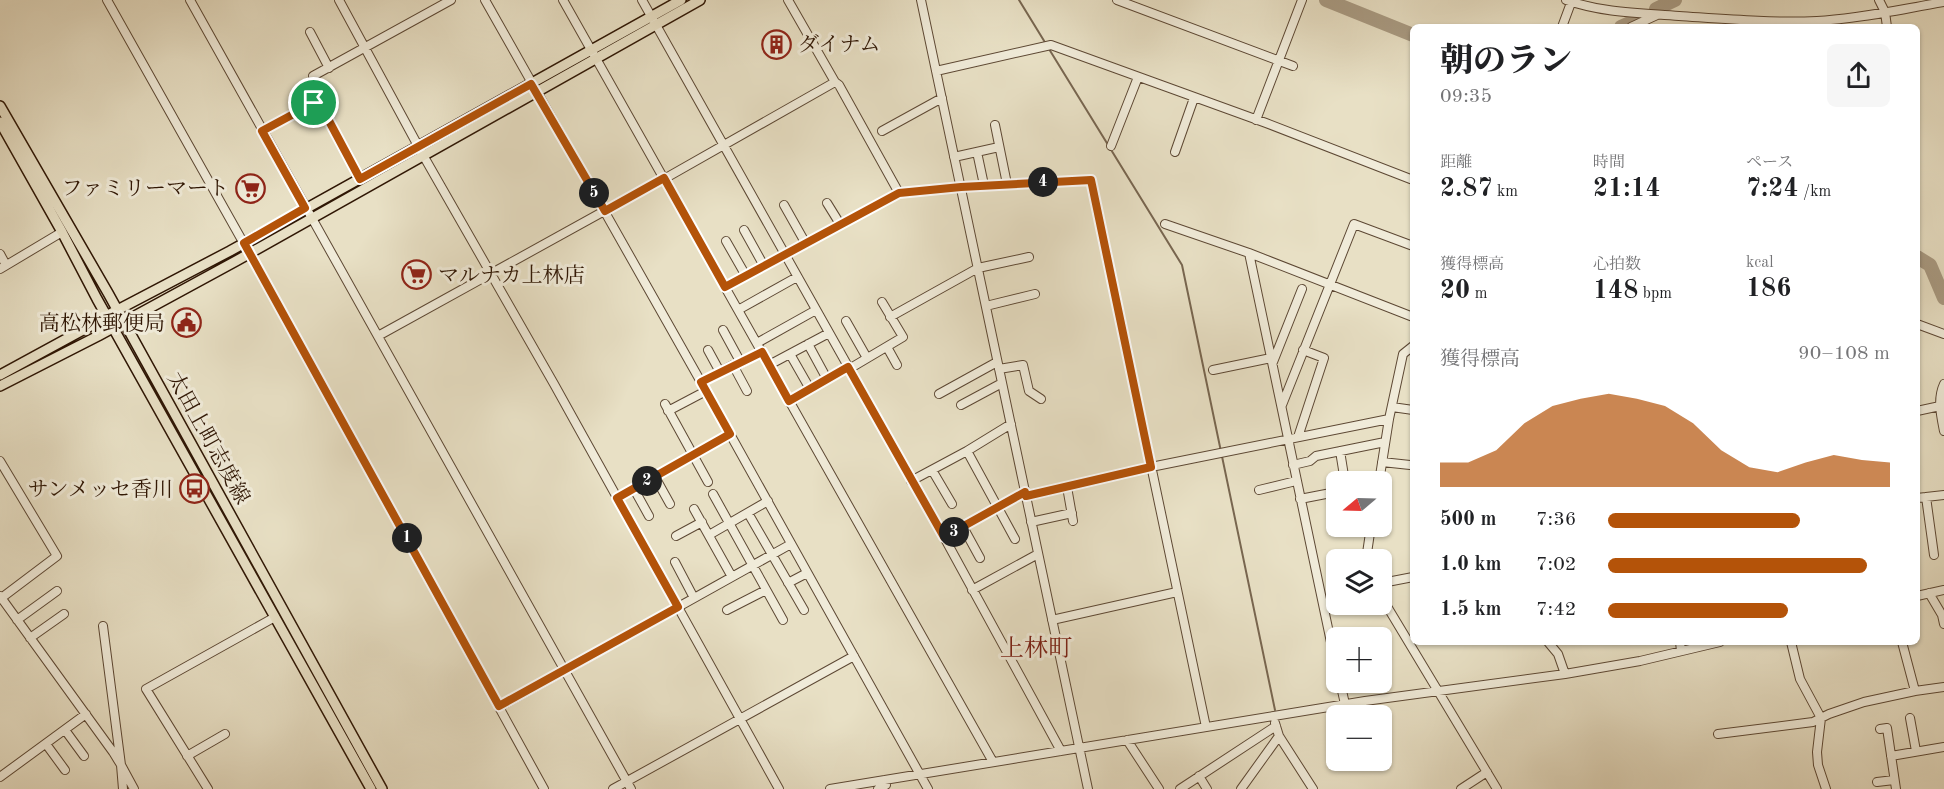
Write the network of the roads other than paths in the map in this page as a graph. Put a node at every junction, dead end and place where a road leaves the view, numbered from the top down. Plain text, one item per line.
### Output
1 (107, 0) edge
2 (190, 0) edge
3 (339, 0) edge
4 (451, 0) edge
5 (485, 0) edge
6 (563, 0) edge
7 (642, 0) edge
8 (681, 0) edge
9 (700, 0) edge
10 (788, 0) edge
11 (921, 0) edge
12 (1117, 0) edge
13 (1879, 0) edge
14 (1301, 1) edge
15 (1570, 1) edge
16 (1944, 2) edge
17 (1885, 12) junction
18 (1659, 14) junction
19 (1716, 18) junction
20 (653, 21) junction
21 (1563, 24) edge
22 (1637, 24) edge
23 (1721, 24) edge
24 (1887, 24) edge
25 (309, 32) dead end
26 (365, 48) junction
27 (594, 54) junction
28 (1280, 61) junction
29 (1293, 66) dead end
30 (329, 68) junction
31 (936, 71) junction
32 (313, 76) dead end
33 (1138, 77) junction
34 (835, 82) junction
35 (534, 88) junction
36 (942, 98) junction
37 (1194, 98) junction
38 (0, 106) edge
39 (0, 122) edge
40 (1260, 122) junction
41 (994, 125) dead end
42 (262, 131) junction
43 (882, 131) dead end
44 (724, 146) junction
45 (1112, 146) dead end
46 (999, 147) junction
47 (421, 151) junction
48 (977, 152) junction
49 (1175, 152) dead end
50 (954, 157) junction
51 (664, 178) junction
52 (360, 179) junction
53 (1410, 179) edge
54 (1007, 184) junction
55 (984, 185) junction
56 (961, 187) junction
57 (899, 193) junction
58 (827, 203) dead end
59 (784, 205) dead end
60 (305, 208) junction
61 (605, 211) junction
62 (311, 219) junction
63 (840, 224) junction
64 (1165, 224) dead end
65 (744, 230) dead end
66 (62, 232) junction
67 (726, 241) dead end
68 (244, 243) junction
69 (806, 243) junction
70 (1410, 245) edge
71 (250, 253) junction
72 (1249, 253) junction
73 (0, 255) edge
74 (785, 255) junction
75 (1029, 257) dead end
76 (765, 266) junction
77 (3, 267) edge
78 (978, 268) junction
79 (492, 273) junction
80 (746, 276) junction
81 (797, 277) junction
82 (1329, 285) junction
83 (725, 287) junction
84 (1302, 289) dead end
85 (1035, 294) dead end
86 (882, 302) dead end
87 (986, 306) junction
88 (118, 310) junction
89 (738, 310) junction
90 (816, 310) junction
91 (106, 316) junction
92 (890, 316) junction
93 (1410, 316) edge
94 (846, 321) dead end
95 (124, 322) junction
96 (1920, 325) edge
97 (113, 327) junction
98 (723, 330) dead end
99 (829, 333) junction
100 (1944, 334) edge
101 (378, 336) junction
102 (757, 343) junction
103 (808, 344) junction
104 (887, 347) junction
105 (1410, 348) edge
106 (708, 350) dead end
107 (1303, 350) junction
108 (762, 352) junction
109 (790, 354) junction
110 (867, 358) junction
111 (1272, 361) junction
112 (738, 365) junction
113 (897, 365) dead end
114 (998, 365) junction
115 (769, 366) junction
116 (848, 368) junction
117 (1213, 370) dead end
118 (720, 372) junction
119 (0, 375) edge
120 (827, 379) junction
121 (701, 382) junction
122 (1002, 383) junction
123 (1944, 384) edge
124 (0, 386) edge
125 (810, 389) junction
126 (706, 391) junction
127 (747, 391) dead end
128 (939, 394) dead end
129 (1041, 399) dead end
130 (789, 401) junction
131 (962, 405) dead end
132 (1281, 406) junction
133 (1940, 406) junction
134 (1392, 407) junction
135 (1410, 410) edge
136 (1920, 410) edge
137 (1389, 419) junction
138 (1011, 424) junction
139 (1944, 431) edge
140 (730, 434) junction
141 (1298, 437) junction
142 (1289, 440) junction
143 (1385, 442) junction
144 (967, 451) junction
145 (1340, 451) junction
146 (693, 455) junction
147 (0, 461) edge
148 (1382, 462) junction
149 (1293, 465) junction
150 (1410, 465) dead end
151 (1151, 467) junction
152 (932, 470) junction
153 (1343, 471) edge
154 (1381, 471) edge
155 (655, 477) junction
156 (911, 481) junction
157 (1296, 481) junction
158 (708, 482) dead end
159 (1066, 487) junction
160 (634, 489) junction
161 (1259, 490) dead end
162 (713, 494) dead end
163 (1025, 494) junction
164 (1326, 494) edge
165 (1944, 495) edge
166 (1926, 497) junction
167 (617, 498) junction
168 (1920, 498) edge
169 (1300, 499) junction
170 (768, 501) junction
171 (670, 504) dead end
172 (952, 504) dead end
173 (997, 507) junction
174 (694, 509) dead end
175 (748, 513) junction
176 (649, 516) dead end
177 (702, 522) junction
178 (1031, 522) junction
179 (728, 524) junction
180 (963, 527) junction
181 (709, 535) junction
182 (676, 536) dead end
183 (944, 537) junction
184 (1015, 539) dead end
185 (792, 544) junction
186 (1038, 554) junction
187 (772, 555) junction
188 (1934, 555) dead end
189 (981, 558) dead end
190 (675, 562) dead end
191 (752, 565) junction
192 (807, 573) junction
193 (732, 577) junction
194 (1410, 578) edge
195 (1392, 581) edge
196 (788, 583) junction
197 (766, 590) junction
198 (972, 590) junction
199 (1944, 590) edge
200 (57, 591) dead end
201 (1177, 592) junction
202 (1929, 593) junction
203 (1920, 595) edge
204 (0, 598) edge
205 (694, 598) junction
206 (678, 607) junction
207 (727, 610) dead end
208 (804, 610) dead end
209 (64, 614) dead end
210 (1392, 615) edge
211 (275, 616) junction
212 (17, 620) junction
213 (783, 620) dead end
214 (1052, 620) junction
215 (1944, 624) edge
216 (103, 626) dead end
217 (1328, 627) edge
218 (30, 639) junction
219 (1550, 645) edge
220 (1680, 645) edge
221 (1707, 645) edge
222 (1792, 645) edge
223 (1903, 645) edge
224 (1681, 651) junction
225 (854, 656) junction
226 (565, 671) junction
227 (1565, 674) junction
228 (1944, 687) edge
229 (1437, 691) junction
230 (1915, 691) junction
231 (1342, 693) edge
232 (1345, 704) junction
233 (499, 706) junction
234 (86, 714) junction
235 (1272, 716) junction
236 (1821, 718) junction
237 (1910, 718) dead end
238 (740, 720) junction
239 (1276, 726) junction
240 (1206, 727) junction
241 (1880, 729) dead end
242 (65, 730) junction
243 (225, 734) dead end
244 (1718, 734) dead end
245 (1279, 736) junction
246 (1126, 740) junction
247 (46, 744) junction
248 (1944, 747) edge
249 (1079, 748) junction
250 (1061, 751) junction
251 (1916, 752) junction
252 (84, 756) dead end
253 (187, 756) junction
254 (1891, 756) junction
255 (993, 762) junction
256 (120, 765) junction
257 (65, 770) dead end
258 (1487, 772) junction
259 (920, 774) junction
260 (1199, 776) junction
261 (0, 777) edge
262 (885, 780) junction
263 (1894, 780) junction
264 (626, 781) junction
265 (1877, 782) dead end
266 (123, 789) edge
267 (134, 789) edge
268 (208, 789) edge
269 (371, 789) edge
270 (382, 789) edge
271 (544, 789) edge
272 (613, 789) edge
273 (631, 789) edge
274 (779, 789) edge
275 (830, 789) edge
276 (878, 789) edge
277 (928, 789) edge
278 (1088, 789) edge
279 (1159, 789) edge
280 (1180, 789) edge
281 (1207, 789) edge
282 (1241, 789) edge
283 (1313, 789) edge
284 (1461, 789) edge
285 (1497, 789) edge
286 (1826, 789) edge
287 (1896, 789) edge

1 - 68 street
2 - 42 street
3 - 26 street
4 - 26 street
5 - 35 street
6 - 27 street
7 - 20 street
8 - 20 main road
9 - 20 main road
10 - 34 street
11 - 31 street
12 - 28 street
13 - 17 street
14 - 28 street
15 - 18 street
15 - 21 street
16 - 17 street
17 - 19 street
17 - 24 street
18 - 19 street
18 - 22 street
19 - 23 street
20 - 27 main road
20 - 44 street
25 - 30 street
26 - 30 street
26 - 47 street
27 - 35 main road
27 - 51 street
28 - 29 street
28 - 40 street
30 - 32 street
31 - 33 street
31 - 36 street
33 - 37 street
33 - 45 street
34 - 44 street
34 - 57 street
35 - 47 main road
35 - 61 street
36 - 43 street
36 - 50 street
37 - 40 street
37 - 49 street
38 - 88 main road, 太田上町志度線
39 - 66 main road, 太田上町志度線
40 - 53 street
41 - 46 street
42 - 52 street
42 - 60 street
44 - 51 street
44 - 74 street
46 - 48 street
46 - 54 street
47 - 52 main road
47 - 62 main road
47 - 79 street
48 - 50 street
48 - 55 street
50 - 56 street
51 - 61 street
51 - 83 street
52 - 60 main road
54 - 55 street
54 - 151 street
55 - 56 street
56 - 57 street
56 - 78 street
57 - 63 street
58 - 63 street
59 - 69 street
60 - 62 street
60 - 68 main road
61 - 79 street
61 - 121 street
62 - 71 main road
62 - 101 street
63 - 69 street
64 - 72 street
65 - 76 street
66 - 77 street
66 - 91 main road, 太田上町志度線
67 - 80 street
68 - 71 street
68 - 88 main road
69 - 74 street
70 - 82 street
71 - 95 main road
71 - 233 street
72 - 82 street
72 - 111 street
73 - 77 street
74 - 76 street
74 - 81 street
75 - 78 street
76 - 80 street
78 - 87 street
78 - 92 street
79 - 101 street
79 - 167 street
80 - 83 street
81 - 89 street
81 - 90 street
82 - 93 street
82 - 107 street
83 - 89 street
84 - 111 street
85 - 87 street
86 - 92 street
87 - 114 street
88 - 91 main road
88 - 95 main road, 太田上町志度線
89 - 102 street
90 - 99 street
90 - 102 street
91 - 97 main road, 太田上町志度線
91 - 119 main road
92 - 104 street
94 - 110 street
95 - 97 main road
95 - 270 main road, 太田上町志度線
96 - 100 street
97 - 124 main road
97 - 211 main road, 太田上町志度線
98 - 112 street
99 - 103 street
99 - 116 street
101 - 226 street
102 - 108 street
103 - 109 street
103 - 120 street
104 - 110 street
104 - 113 street
105 - 134 street
106 - 118 street
107 - 132 street
107 - 141 street
108 - 112 street
108 - 115 street
109 - 115 street
109 - 125 street
110 - 116 street
111 - 117 street
111 - 132 street
112 - 118 street
112 - 127 street
114 - 122 street
114 - 128 street
114 - 129 street
115 - 130 street
116 - 120 street
116 - 156 street
118 - 121 street
120 - 125 street
121 - 126 street
122 - 131 street
122 - 138 street
123 - 133 street
125 - 130 street
126 - 140 street
126 - 146 street
130 - 255 street
132 - 142 street
133 - 136 street
133 - 139 street
134 - 135 street
134 - 137 street
137 - 141 street
137 - 143 street
138 - 144 street
138 - 163 street
140 - 146 street
140 - 170 street
141 - 142 street
142 - 149 street
142 - 151 street
143 - 145 street
143 - 148 street
144 - 152 street
144 - 173 street
145 - 149 street
145 - 153 street
146 - 155 street
146 - 158 street
147 - 204 street
148 - 150 street
148 - 154 street
149 - 157 street
151 - 159 street
151 - 201 street
152 - 156 street
152 - 172 street
155 - 160 street
155 - 171 street
156 - 183 street
157 - 161 street
157 - 169 street
159 - 163 street
159 - 178 street
160 - 167 street
160 - 176 street
162 - 179 street
163 - 173 street
163 - 178 street
164 - 169 street
165 - 166 street
166 - 168 street
166 - 188 street
167 - 206 street
169 - 217 street
170 - 175 street
170 - 185 street
173 - 180 street
173 - 184 street
174 - 177 street
175 - 179 street
175 - 187 street
177 - 181 street
177 - 182 street
178 - 186 street
179 - 181 street
179 - 191 street
180 - 183 street
180 - 189 street
181 - 193 street
183 - 198 street
185 - 187 street
185 - 192 street
186 - 198 street
186 - 214 street
187 - 191 street
187 - 196 street
190 - 205 street
191 - 193 street
191 - 197 street
192 - 196 street
192 - 225 street
193 - 205 street
194 - 195 street
196 - 208 street
197 - 207 street
197 - 213 street
198 - 250 street
199 - 202 street
200 - 212 street
201 - 214 street
201 - 240 street
202 - 203 street
202 - 215 street
204 - 212 street
205 - 206 street
206 - 226 street
206 - 238 street
209 - 218 street
210 - 229 street
211 - 253 street
211 - 269 main road, 太田上町志度線
212 - 218 street
214 - 249 street
216 - 256 street
218 - 234 street
219 - 227 street
220 - 224 street
221 - 224 street
222 - 236 street
223 - 230 street
224 - 227 street
225 - 238 street
225 - 259 street
226 - 233 street
226 - 264 street
227 - 229 street
228 - 230 street
229 - 232 street
229 - 258 street
230 - 236 street
231 - 232 street
232 - 235 street
233 - 271 street
234 - 242 street
234 - 256 street
235 - 239 street
235 - 240 street
236 - 244 street
236 - 286 street
237 - 251 street
238 - 264 street
238 - 274 street
239 - 245 street
239 - 260 street
240 - 246 street
241 - 254 street
242 - 247 street
242 - 252 street
243 - 253 street
245 - 282 street
245 - 283 street
246 - 249 street
246 - 279 street
247 - 257 street
247 - 261 street
248 - 251 street
249 - 250 street
249 - 278 street
250 - 255 street
251 - 254 street
253 - 268 street
254 - 263 street
255 - 259 street
256 - 266 street
256 - 267 street
258 - 284 street
258 - 285 street
259 - 262 street
259 - 277 street
260 - 280 street
260 - 281 street
262 - 275 street
262 - 276 street
263 - 265 street
263 - 287 street
264 - 272 street
264 - 273 street

